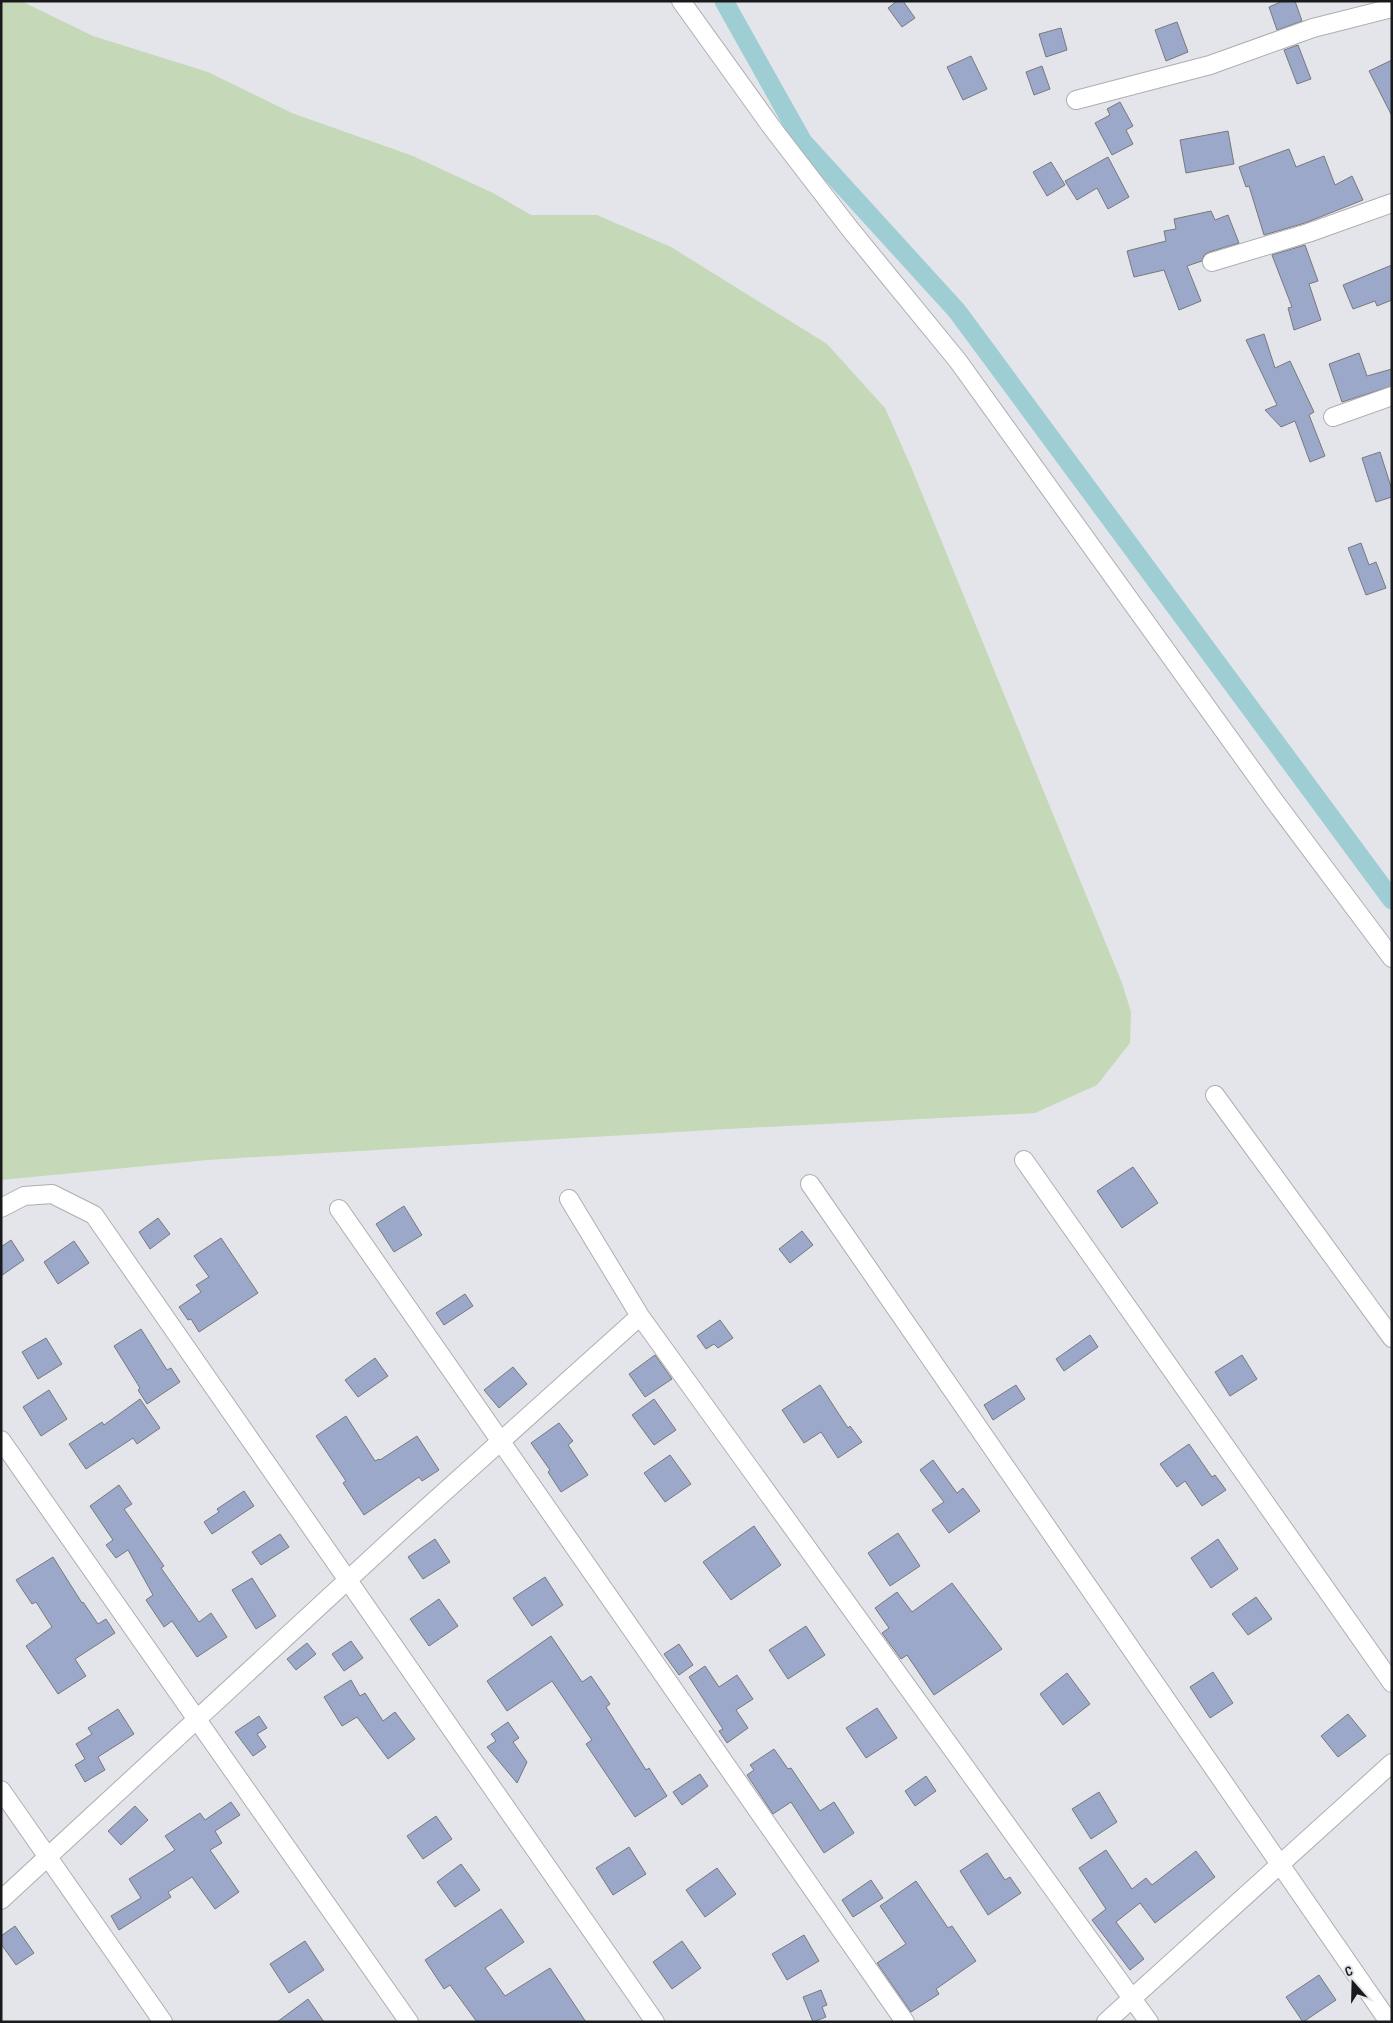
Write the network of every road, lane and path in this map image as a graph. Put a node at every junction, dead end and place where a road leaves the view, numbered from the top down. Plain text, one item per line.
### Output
1 (681, 1) edge
2 (1392, 8) edge
3 (1076, 100) dead end
4 (1392, 204) edge
5 (1212, 262) dead end
6 (1392, 396) edge
7 (1333, 417) dead end
8 (1392, 958) edge
9 (1215, 1095) dead end
10 (1024, 1160) dead end
11 (810, 1184) dead end
12 (569, 1199) dead end
13 (1, 1208) edge
14 (338, 1209) dead end
15 (640, 1316) junction
16 (1392, 1338) edge
17 (1, 1440) edge
18 (500, 1441) junction
19 (347, 1580) junction
20 (1392, 1683) edge
21 (198, 1718) junction
22 (1392, 1763) edge
23 (1, 1790) edge
24 (48, 1857) junction
25 (1280, 1864) junction
26 (1, 1900) edge
27 (1132, 1998) junction
28 (163, 2022) edge
29 (409, 2022) edge
30 (655, 2022) edge
31 (905, 2022) edge
32 (1106, 2022) edge
33 (1149, 2022) edge
34 (1389, 2022) edge

1 - 8 street
2 - 3 street
4 - 5 street
6 - 7 street
9 - 16 street
10 - 20 street
11 - 25 street
12 - 15 street
13 - 19 street
14 - 18 street
15 - 18 street
15 - 27 street
17 - 21 street
18 - 19 street
18 - 31 street
19 - 21 street
19 - 30 street
21 - 24 street
21 - 29 street
22 - 25 street
23 - 24 street
24 - 26 street
24 - 28 street
25 - 27 street
25 - 34 street
27 - 32 street
27 - 33 street

